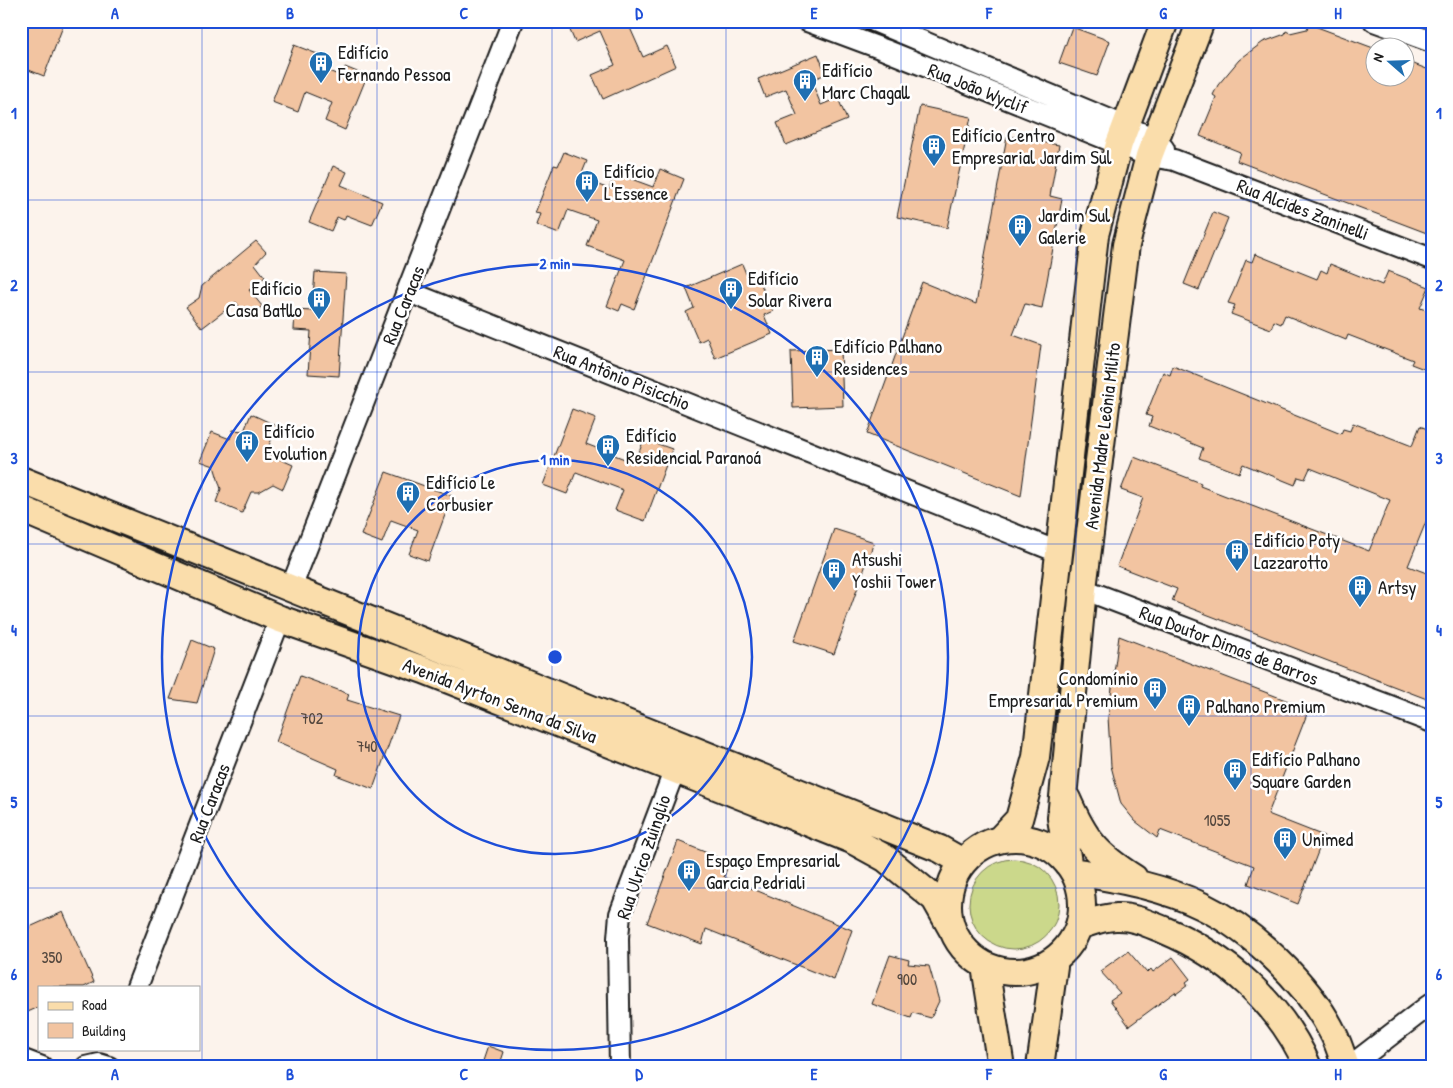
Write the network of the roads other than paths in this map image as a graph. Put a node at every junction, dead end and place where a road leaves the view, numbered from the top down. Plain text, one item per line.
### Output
1 (513, 21) edge
2 (807, 21) edge
3 (1166, 21) edge
4 (1201, 21) edge
5 (1374, 21) edge
6 (883, 23) edge
7 (1432, 42) edge
8 (886, 50) junction
9 (1123, 136) junction
10 (1159, 152) junction
11 (1432, 259) edge
12 (1091, 276) junction
13 (1122, 280) junction
14 (409, 292) junction
15 (1085, 319) junction
16 (1116, 323) junction
17 (21, 480) edge
18 (21, 509) edge
19 (1058, 552) junction
20 (291, 588) junction
21 (1083, 589) junction
22 (280, 619) junction
23 (1432, 722) edge
24 (675, 769) junction
25 (1064, 792) junction
26 (1000, 839) junction
27 (963, 862) junction
28 (1070, 867) junction
29 (1145, 885) junction
30 (1079, 926) junction
31 (952, 929) junction
32 (1055, 959) junction
33 (985, 966) junction
34 (137, 986) edge
35 (1432, 1003) edge
36 (21, 1059) edge
37 (109, 1060) edge
38 (42, 1067) edge
39 (86, 1067) edge
40 (620, 1067) edge
41 (1001, 1067) edge
42 (1040, 1067) edge
43 (1308, 1067) edge
44 (1348, 1067) edge

1 - 14 street, Rua Caracas
2 - 8 street, Rua João Wyclif
3 - 9 main road, Avenida Madre Leônia Milito
4 - 10 main road, Avenida Madre Leônia Milito
5 - 7 street
6 - 8 street
6 - 9 street, Rua João Wyclif
8 - 9 street, Rua João Wyclif
9 - 10 street, Rua João Wyclif
9 - 12 main road, Avenida Madre Leônia Milito
10 - 11 street, Rua Alcides Zaninelli
10 - 13 main road, Avenida Madre Leônia Milito
12 - 13 street
12 - 15 main road, Avenida Madre Leônia Milito
13 - 16 main road, Avenida Madre Leônia Milito
14 - 19 street, Rua Antônio Pisicchio
14 - 20 street, Rua Caracas
15 - 16 street
15 - 19 main road, Avenida Madre Leônia Milito
16 - 21 main road, Avenida Madre Leônia Milito
17 - 20 main road, Avenida Ayrton Senna da Silva
18 - 22 main road, Avenida Ayrton Senna da Silva
19 - 26 main road, Avenida Madre Leônia Milito
20 - 27 main road, Avenida Ayrton Senna da Silva
21 - 23 street, Rua Doutor Dimas de Barros
21 - 25 main road, Avenida Madre Leônia Milito
22 - 24 main road, Avenida Ayrton Senna da Silva
22 - 34 street, Rua Caracas
24 - 31 main road, Avenida Ayrton Senna da Silva
24 - 40 street, Rua Ulrico Zuinglio
25 - 28 main road, Avenida Madre Leônia Milito
25 - 29 main road
26 - 27 main road
26 - 28 main road
27 - 31 main road
28 - 29 main road
28 - 30 main road
29 - 44 main road
30 - 32 main road
30 - 43 main road
31 - 33 main road
32 - 33 main road
32 - 42 main road
33 - 41 main road
35 - 44 street
36 - 38 street
37 - 39 street

